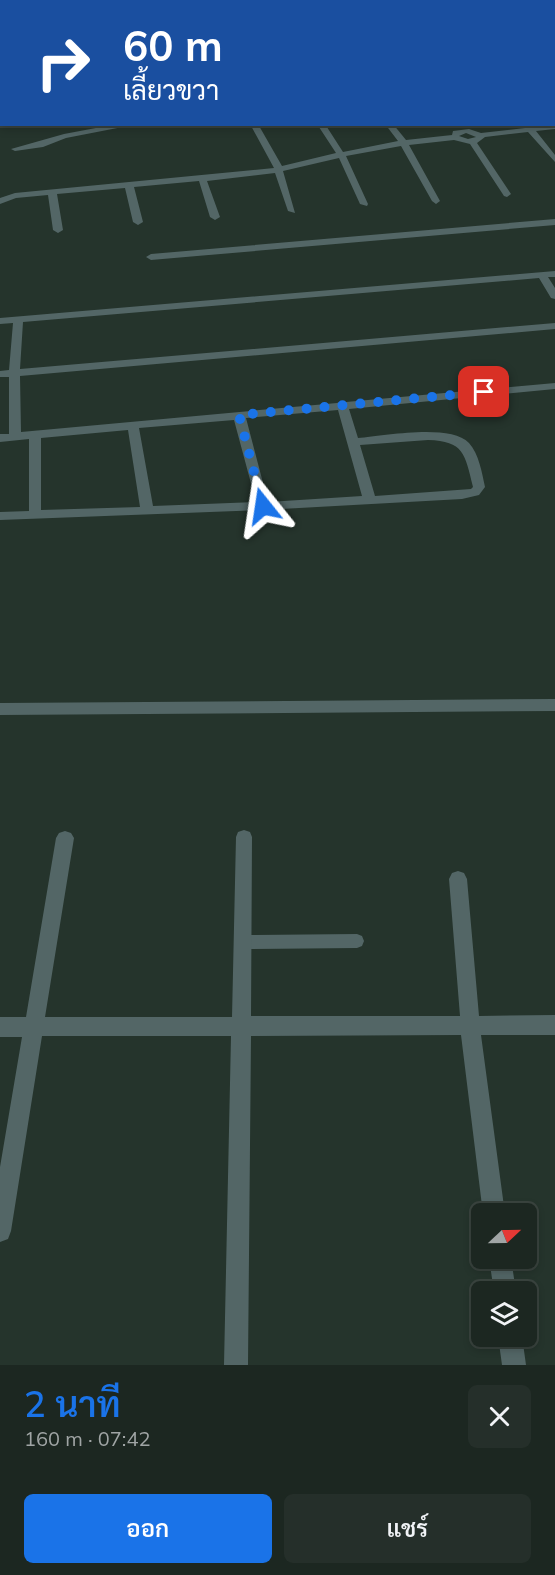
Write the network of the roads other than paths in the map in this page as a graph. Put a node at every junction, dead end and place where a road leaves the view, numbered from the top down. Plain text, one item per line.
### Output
1 (122, 126) edge
2 (255, 126) edge
3 (322, 126) edge
4 (391, 126) edge
5 (529, 127) edge
6 (555, 127) edge
7 (458, 131) edge
8 (476, 138) junction
9 (403, 142) junction
10 (15, 149) dead end
11 (341, 154) junction
12 (555, 160) edge
13 (279, 170) junction
14 (202, 179) junction
15 (129, 185) junction
16 (52, 192) junction
17 (507, 194) dead end
18 (0, 201) edge
19 (436, 201) dead end
20 (364, 204) dead end
21 (292, 211) dead end
22 (215, 217) dead end
23 (138, 222) dead end
24 (555, 222) edge
25 (58, 230) dead end
26 (152, 257) dead end
27 (555, 274) edge
28 (542, 275) junction
29 (555, 297) edge
30 (18, 319) junction
31 (0, 321) edge
32 (555, 326) edge
33 (14, 372) junction
34 (0, 374) edge
35 (555, 386) edge
36 (342, 404) junction
37 (239, 415) junction
38 (133, 425) junction
39 (35, 434) junction
40 (15, 436) junction
41 (0, 438) edge
42 (354, 442) junction
43 (370, 501) junction
44 (263, 506) junction
45 (147, 511) junction
46 (35, 515) junction
47 (0, 516) edge
48 (555, 705) edge
49 (0, 710) edge
50 (244, 837) dead end
51 (65, 838) dead end
52 (458, 879) dead end
53 (357, 941) dead end
54 (243, 942) junction
55 (555, 1025) edge
56 (242, 1026) junction
57 (470, 1026) junction
58 (0, 1027) edge
59 (32, 1027) junction
60 (493, 1203) edge
61 (0, 1231) edge
62 (512, 1347) edge
63 (236, 1365) edge
64 (514, 1365) edge

1 - 10 street
2 - 13 street
3 - 11 street
4 - 9 street
5 - 6 street
5 - 8 street
5 - 12 street
7 - 8 street
7 - 9 street
8 - 17 street
9 - 11 street
9 - 19 street
11 - 13 street
11 - 20 street
13 - 14 street
13 - 21 street
14 - 15 street
14 - 22 street
15 - 16 street
15 - 23 street
16 - 18 street
16 - 25 street
24 - 26 street
27 - 28 street
28 - 29 street
28 - 30 street
30 - 31 street
30 - 33 street
32 - 33 street
33 - 34 street
33 - 40 street
35 - 36 street
36 - 37 street
36 - 42 street
37 - 38 street
37 - 44 street
38 - 39 street
38 - 45 street
39 - 40 street
39 - 46 street
40 - 41 street
42 - 43 street
42 - 43 street
43 - 44 street
44 - 45 street
45 - 46 street
46 - 47 street
48 - 49 street
50 - 54 street
51 - 59 street
52 - 57 street
53 - 54 lane
54 - 56 street
55 - 57 street
56 - 57 street
56 - 59 street
56 - 63 street
57 - 60 street
58 - 59 street
59 - 61 street
62 - 64 street

